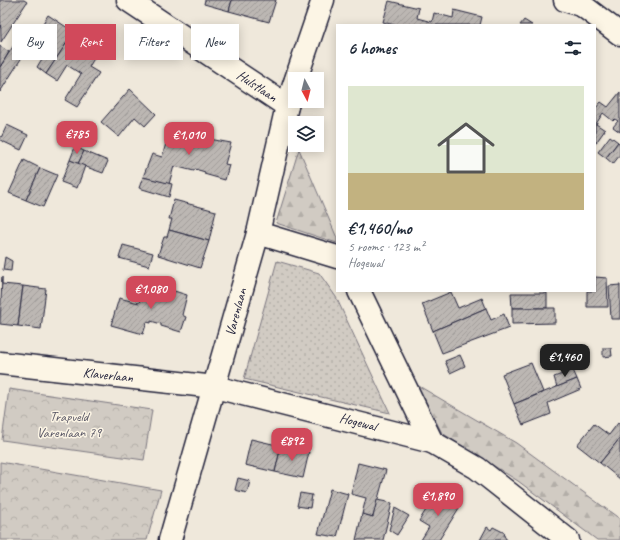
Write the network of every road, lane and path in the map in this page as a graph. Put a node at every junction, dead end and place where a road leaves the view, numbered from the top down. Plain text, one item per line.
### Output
1 (128, 0) edge
2 (323, 0) edge
3 (565, 0) edge
4 (620, 34) edge
5 (298, 72) edge
6 (288, 103) edge
7 (287, 106) junction
8 (258, 233) junction
9 (336, 257) edge
10 (359, 292) edge
11 (0, 363) edge
12 (215, 386) junction
13 (432, 442) junction
14 (170, 540) edge
15 (568, 540) edge

1 - 7 street, Hulstlaan
2 - 5 street
3 - 4 street
6 - 7 street, Varenlaan
7 - 8 street, Varenlaan
8 - 9 street
8 - 12 street, Varenlaan
10 - 13 street
11 - 12 street, Klaverlaan
12 - 13 street, Hogewal
12 - 14 street, Varenlaan
13 - 15 street, Hogewal

